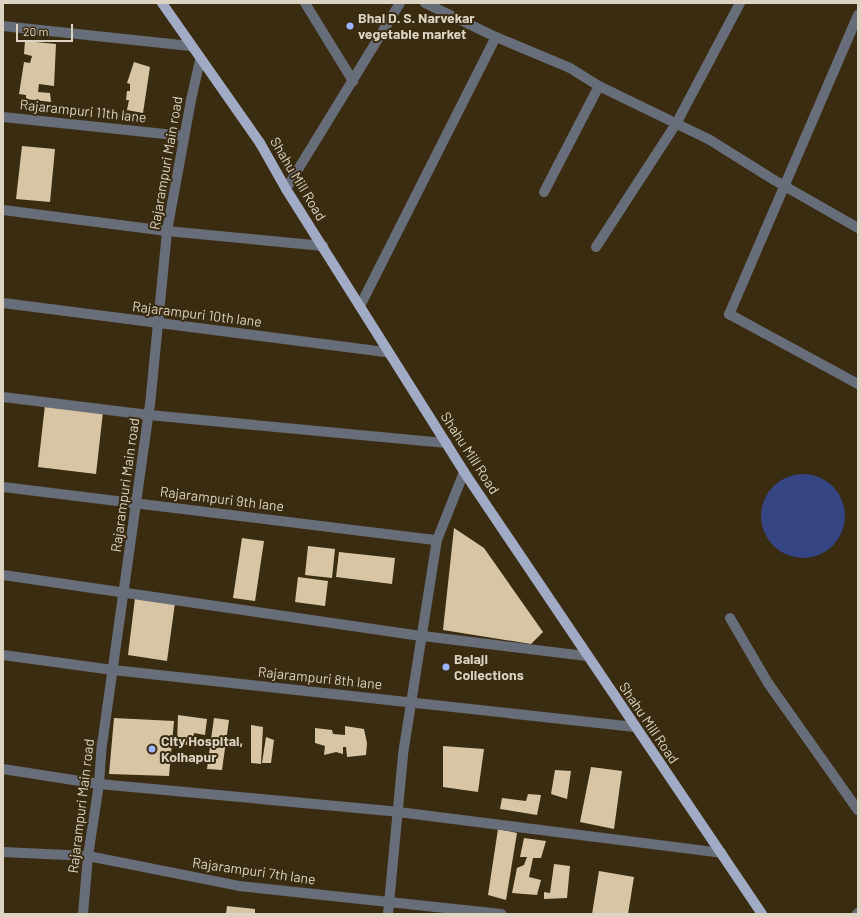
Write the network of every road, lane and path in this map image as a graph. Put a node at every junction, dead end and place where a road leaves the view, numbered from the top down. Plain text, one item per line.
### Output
1 (162, 3) edge
2 (306, 3) edge
3 (400, 3) edge
4 (425, 3) edge
5 (740, 3) edge
6 (858, 15) edge
7 (3, 26) edge
8 (496, 37) junction
9 (190, 46) junction
10 (200, 60) junction
11 (353, 81) junction
12 (599, 86) junction
13 (3, 117) edge
14 (676, 124) junction
15 (184, 136) junction
16 (784, 186) junction
17 (286, 190) junction
18 (544, 192) dead end
19 (3, 210) edge
20 (858, 228) edge
21 (167, 231) junction
22 (323, 246) junction
23 (596, 247) dead end
24 (3, 303) edge
25 (360, 306) junction
26 (159, 324) junction
27 (387, 352) junction
28 (858, 384) edge
29 (3, 397) edge
30 (149, 415) junction
31 (446, 442) junction
32 (464, 472) junction
33 (3, 487) edge
34 (137, 502) junction
35 (437, 540) junction
36 (3, 575) edge
37 (124, 592) junction
38 (730, 618) dead end
39 (423, 636) junction
40 (3, 655) edge
41 (587, 656) junction
42 (113, 670) junction
43 (411, 702) junction
44 (635, 727) junction
45 (3, 769) edge
46 (99, 784) junction
47 (858, 810) edge
48 (398, 812) junction
49 (3, 852) edge
50 (721, 853) junction
51 (88, 856) junction
52 (388, 903) junction
53 (83, 914) edge
54 (388, 914) edge
55 (502, 914) edge
56 (762, 914) edge

1 - 9 main road, Shahu Mill Road
2 - 11 street
3 - 11 street
4 - 8 street
5 - 14 street
6 - 16 street
7 - 9 street
8 - 12 street
8 - 25 street
9 - 10 main road, Shahu Mill Road
10 - 15 street, Rajarampuri Main road
10 - 17 main road, Shahu Mill Road
11 - 17 street
12 - 14 street
12 - 18 street
13 - 15 street, Rajarampuri 11th lane
14 - 16 street
14 - 23 street
15 - 21 street, Rajarampuri Main road
16 - 20 street
16 - 28 street
17 - 22 main road, Shahu Mill Road
19 - 21 street
21 - 22 street
21 - 26 street, Rajarampuri Main road
22 - 25 main road, Shahu Mill Road
24 - 26 street, Rajarampuri 10th lane
25 - 27 main road, Shahu Mill Road
26 - 27 street, Rajarampuri 10th lane
26 - 30 street, Rajarampuri Main road
27 - 31 main road, Shahu Mill Road
29 - 30 street
30 - 31 street
30 - 34 street, Rajarampuri Main road
31 - 32 main road, Shahu Mill Road
32 - 35 street
32 - 41 main road, Shahu Mill Road
33 - 34 street, Rajarampuri 9th lane
34 - 35 street, Rajarampuri 9th lane
34 - 37 street, Rajarampuri Main road
35 - 39 street
36 - 37 street
37 - 39 street
37 - 42 street, Rajarampuri Main road
38 - 47 street
39 - 41 street
39 - 43 street
40 - 42 street, Rajarampuri 8th lane
41 - 44 main road, Shahu Mill Road
42 - 43 street, Rajarampuri 8th lane
42 - 46 street, Rajarampuri Main road
43 - 44 street, Rajarampuri 8th lane
43 - 48 street
44 - 50 main road, Shahu Mill Road
45 - 46 street
46 - 48 street
46 - 51 street, Rajarampuri Main road
48 - 50 street
48 - 52 street
49 - 51 street, Rajarampuri 7th lane
50 - 56 main road, Shahu Mill Road
51 - 52 street, Rajarampuri 7th lane
51 - 53 street, Rajarampuri Main road
52 - 54 street
52 - 55 street, Rajarampuri 7th lane

